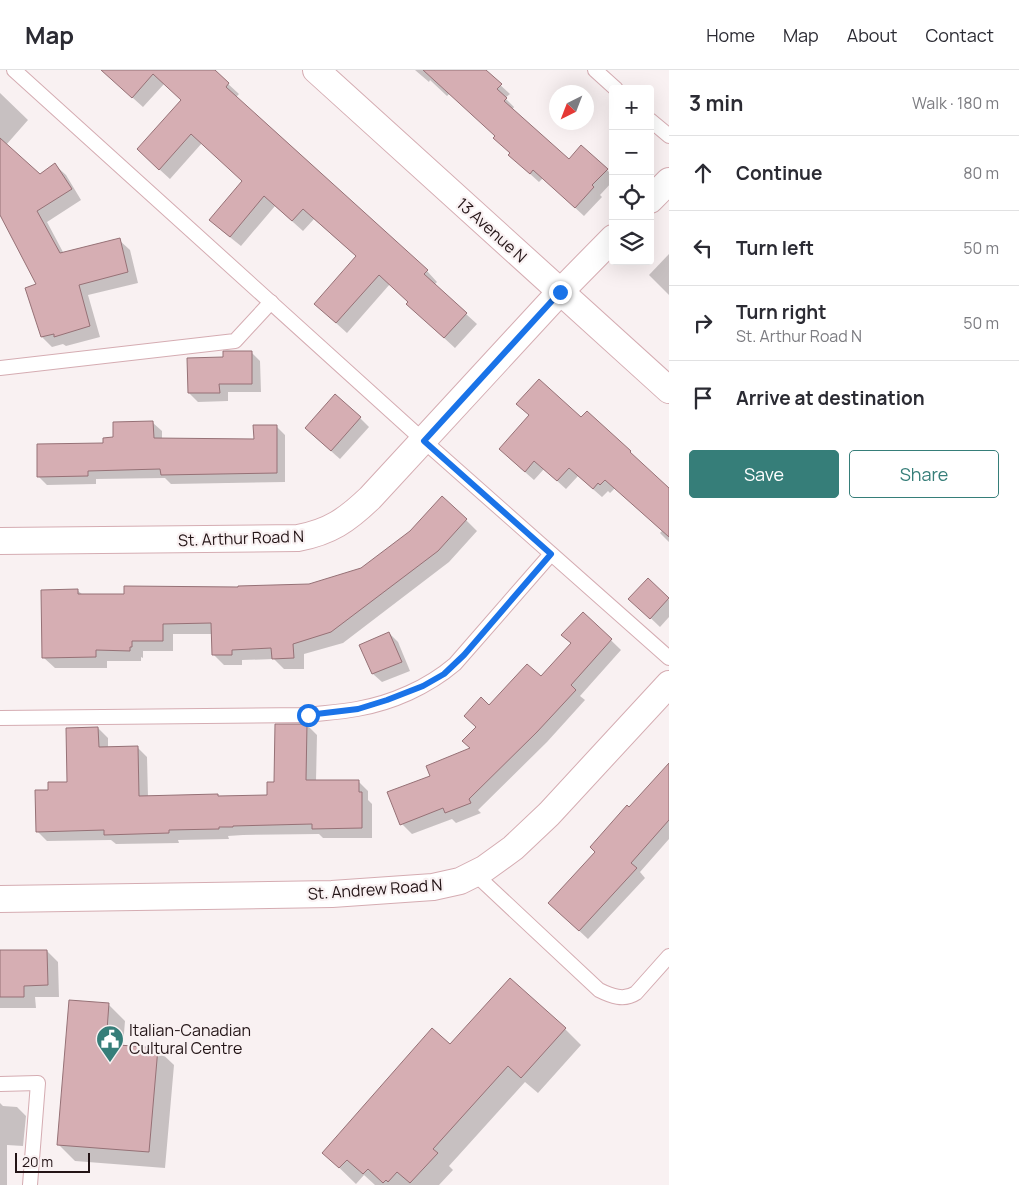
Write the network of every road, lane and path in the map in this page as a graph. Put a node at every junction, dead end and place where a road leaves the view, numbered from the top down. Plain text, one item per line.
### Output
1 (14, 70) edge
2 (316, 70) edge
3 (595, 70) edge
4 (612, 85) edge
5 (654, 123) edge
6 (669, 136) edge
7 (669, 181) edge
8 (654, 196) edge
9 (609, 242) edge
10 (560, 292) junction
11 (271, 302) junction
12 (0, 368) edge
13 (669, 390) edge
14 (424, 441) junction
15 (0, 541) edge
16 (551, 554) junction
17 (669, 658) edge
18 (669, 684) edge
19 (0, 718) edge
20 (475, 874) junction
21 (0, 898) edge
22 (669, 956) edge
23 (0, 1084) edge
24 (30, 1185) edge

1 - 11 lane
2 - 10 street, 13 Avenue N
3 - 4 lane
5 - 6 lane
7 - 8 street
9 - 10 street, St. Arthur Road N
10 - 13 street, 13 Avenue N
10 - 14 street, St. Arthur Road N
11 - 12 lane
11 - 14 lane
14 - 15 street, St. Arthur Road N
14 - 16 lane
16 - 17 lane
16 - 19 lane
18 - 20 street, St. Andrew Road N
20 - 21 street, St. Andrew Road N
20 - 22 lane
23 - 24 lane

